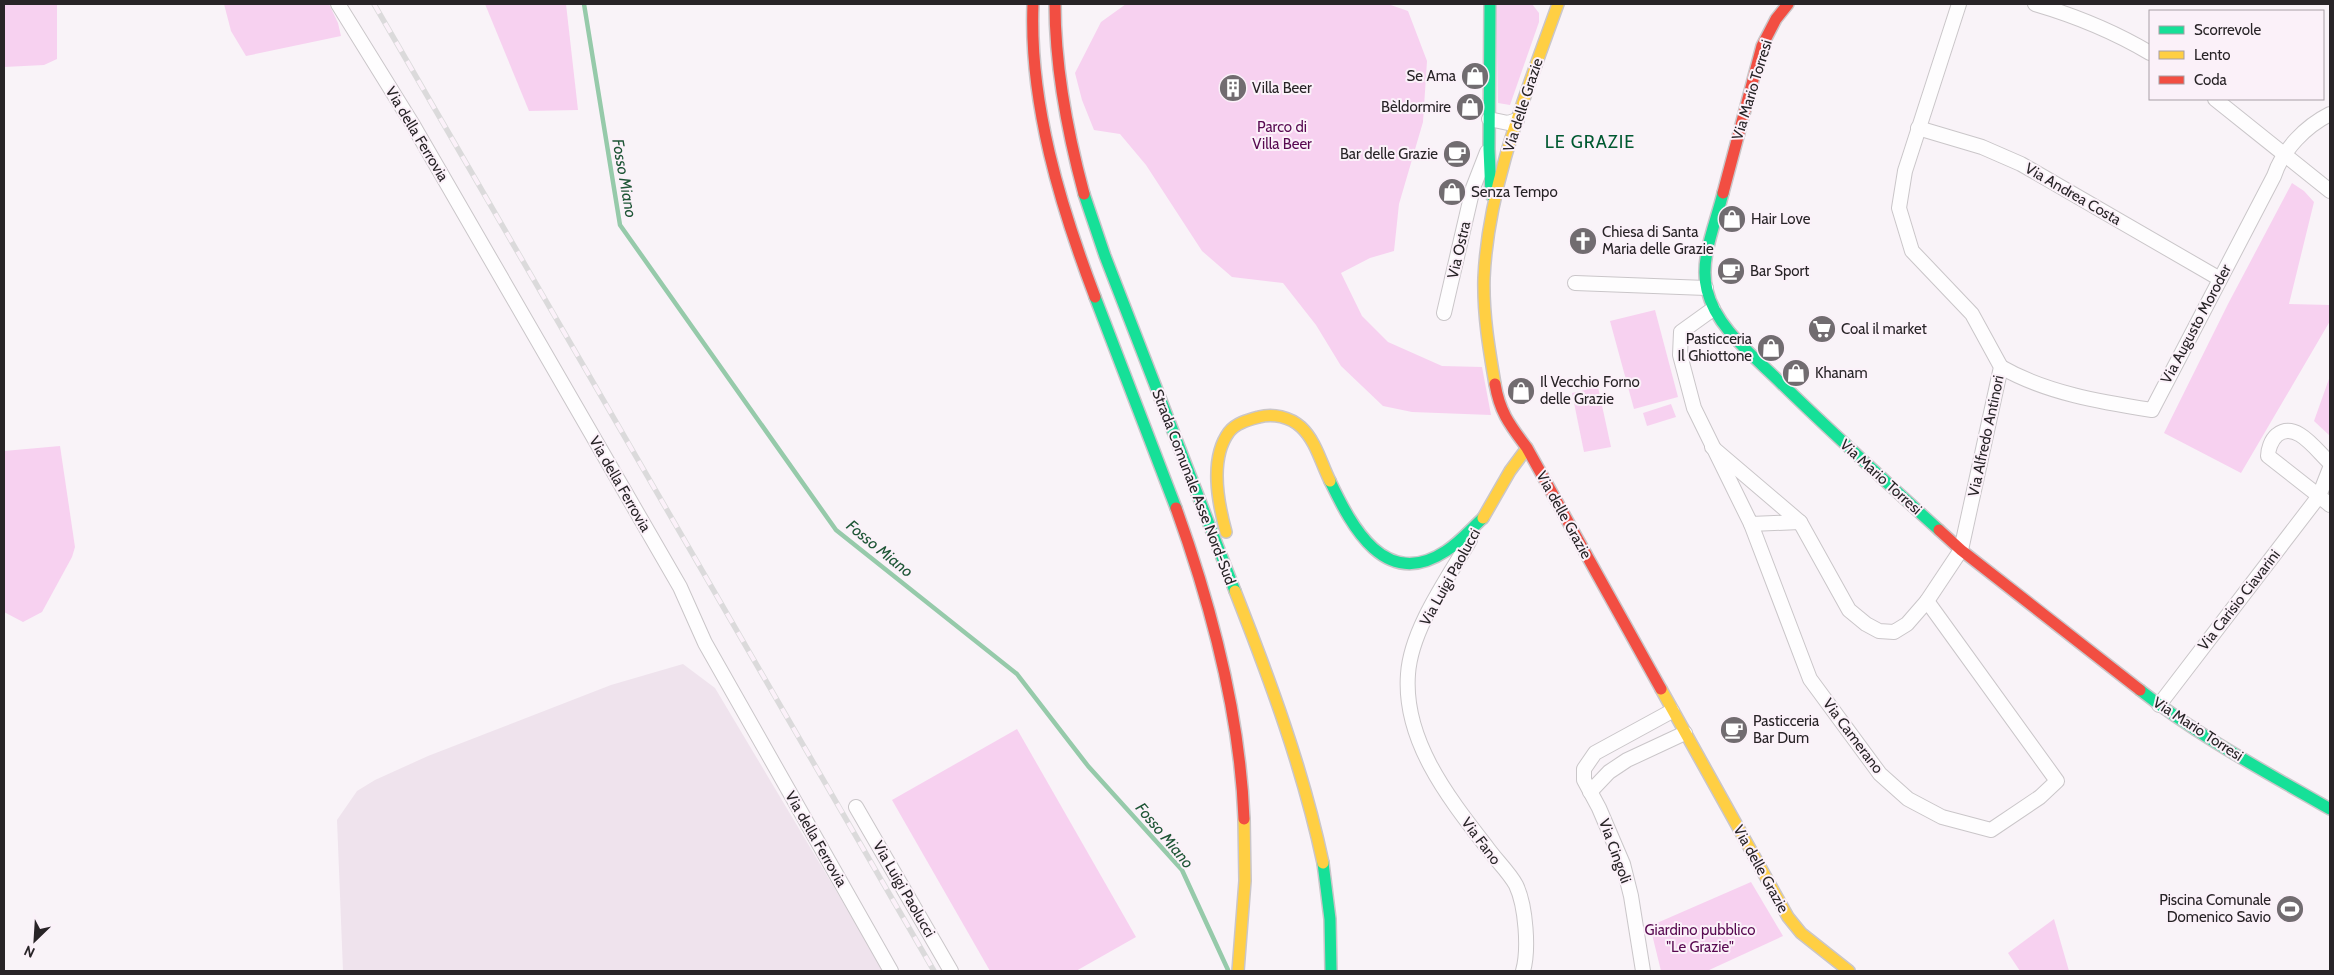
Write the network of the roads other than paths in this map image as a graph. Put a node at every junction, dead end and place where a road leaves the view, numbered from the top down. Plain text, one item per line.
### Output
1 (338, 4) edge
2 (1033, 4) edge
3 (1055, 4) edge
4 (1490, 4) edge
5 (1544, 4) edge
6 (1788, 4) edge
7 (1959, 4) edge
8 (2035, 4) edge
9 (1556, 9) edge
10 (2149, 52) edge
11 (2216, 100) edge
12 (2330, 114) edge
13 (1489, 119) junction
14 (1517, 120) junction
15 (1918, 128) junction
16 (1489, 149) junction
17 (2284, 154) junction
18 (1474, 188) junction
19 (2330, 191) edge
20 (1491, 192) junction
21 (1490, 216) junction
22 (2220, 278) junction
23 (1575, 283) dead end
24 (1706, 288) junction
25 (1713, 309) junction
26 (1444, 313) dead end
27 (2001, 367) junction
28 (1712, 447) junction
29 (1527, 448) junction
30 (2330, 463) edge
31 (2330, 468) edge
32 (2319, 496) junction
33 (2330, 505) edge
34 (1483, 518) junction
35 (1800, 522) junction
36 (1751, 524) junction
37 (1961, 550) junction
38 (1927, 601) junction
39 (1259, 655) junction
40 (2159, 704) junction
41 (1672, 711) junction
42 (1412, 716) joint
43 (1685, 733) junction
44 (1615, 742) junction
45 (1626, 760) junction
46 (1590, 792) junction
47 (856, 807) dead end
48 (2330, 809) edge
49 (891, 971) edge
50 (951, 971) edge
51 (1238, 971) edge
52 (1332, 971) edge
53 (1523, 971) edge
54 (1643, 971) edge
55 (1848, 971) edge

1 - 49 street, Via della Ferrovia
2 - 51 main road, Strada Comunale Asse Nord-Sud
3 - 39 main road, Strada Comunale Asse Nord-Sud
4 - 13 main road
5 - 9 street
6 - 24 main road, Via Mario Torresi
7 - 15 street, Via Alfredo Antinori
8 - 10 street
9 - 14 main road, Via delle Grazie
11 - 17 street
12 - 17 street, Via Augusto Moroder
13 - 14 street
13 - 16 main road
14 - 21 main road, Via delle Grazie
15 - 22 street, Via Andrea Costa
15 - 27 street, Via Alfredo Antinori
16 - 18 street, Via Ostra
16 - 20 main road
17 - 19 street
17 - 22 street, Via Augusto Moroder
18 - 20 street
18 - 26 street, Via Ostra
20 - 21 main road
21 - 29 main road, Via delle Grazie
22 - 27 street, Via Augusto Moroder
23 - 24 street
24 - 25 main road, Via Mario Torresi
25 - 28 street, Via Camerano
25 - 37 main road, Via Mario Torresi
27 - 37 street, Via Alfredo Antinori
28 - 35 street, Via Camerano
28 - 36 street, Via Camerano
29 - 34 main road, Via Luigi Paolucci
29 - 41 main road, Via delle Grazie
30 - 32 street
31 - 32 street, Via Carisio Ciavarini
32 - 33 street
32 - 40 street, Via Carisio Ciavarini
34 - 39 main road
34 - 42 street, Via Luigi Paolucci
35 - 36 street
35 - 38 street, Via Camerano
36 - 38 street, Via Camerano
37 - 38 street, Via Camerano
37 - 40 main road, Via Mario Torresi
39 - 52 main road, Strada Comunale Asse Nord-Sud
40 - 48 main road, Via Mario Torresi
41 - 43 main road, Via delle Grazie
41 - 44 street, Via Cingoli
42 - 53 street, Via Fano
43 - 45 street
43 - 55 main road, Via delle Grazie
44 - 45 street
44 - 46 street, Via Cingoli
45 - 46 street
46 - 54 street, Via Cingoli
47 - 50 street, Via Luigi Paolucci

